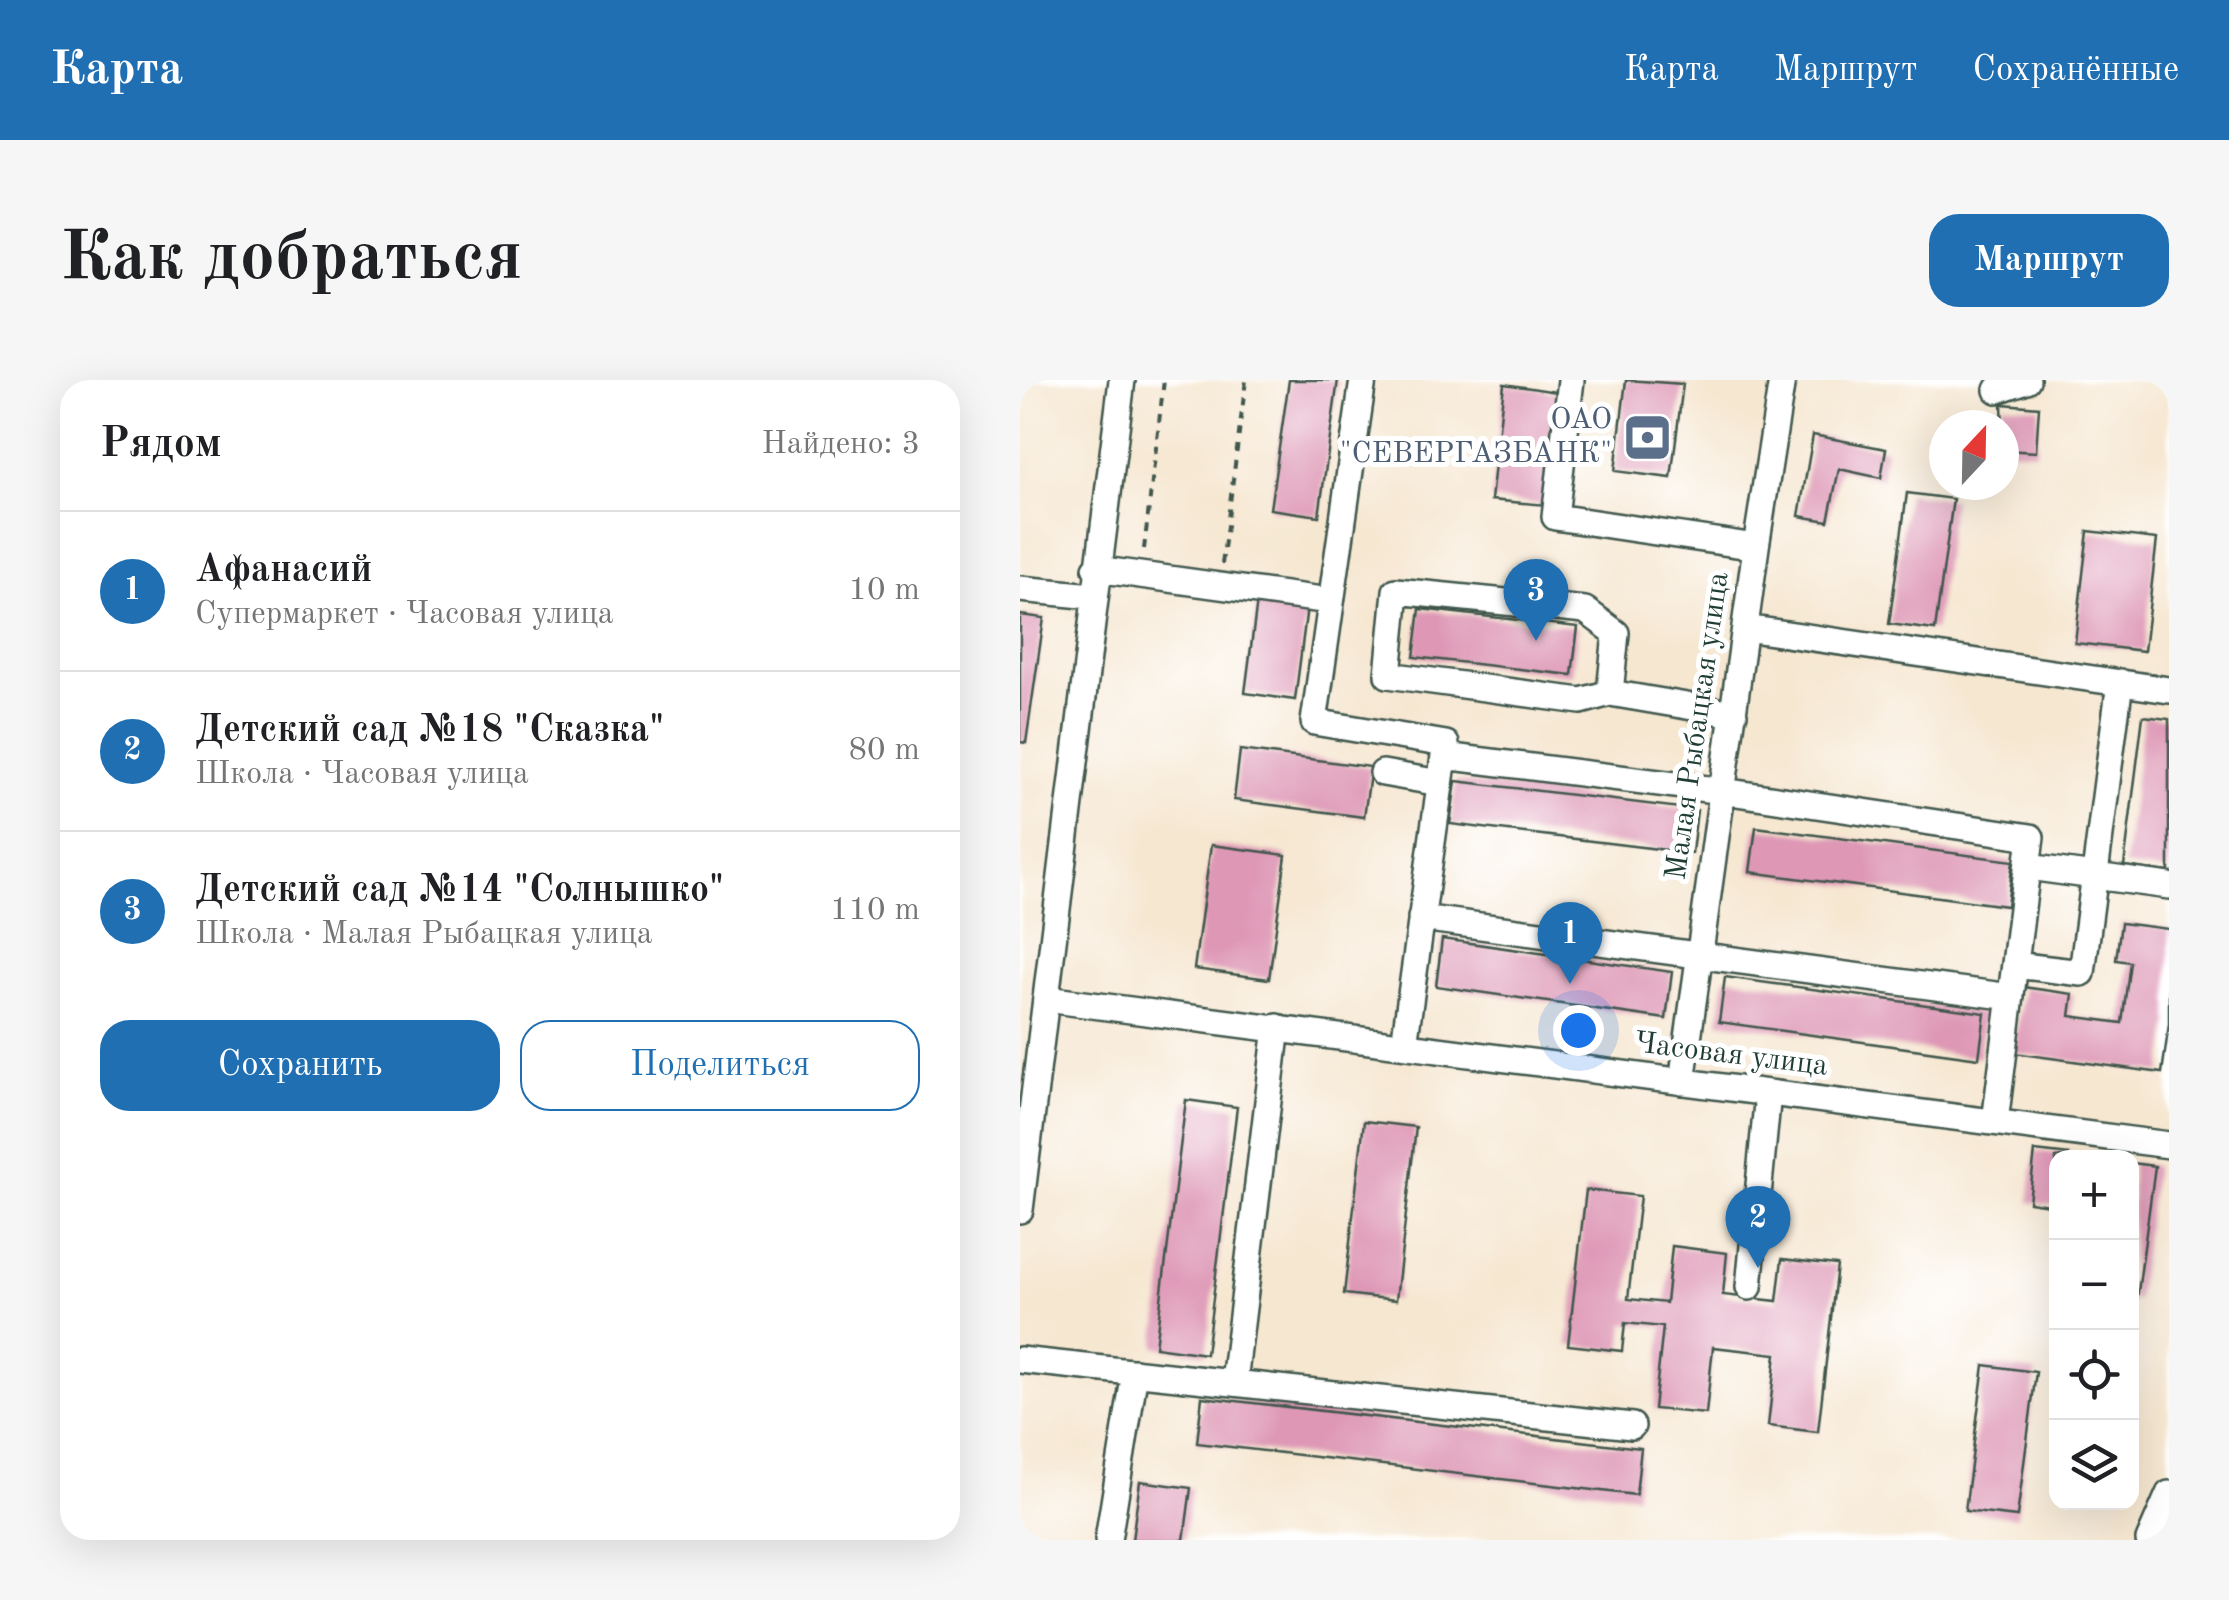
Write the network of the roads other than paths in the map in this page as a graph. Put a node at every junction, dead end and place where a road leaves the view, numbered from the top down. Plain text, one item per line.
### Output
1 (1122, 380) edge
2 (1363, 380) edge
3 (1571, 380) edge
4 (1782, 380) edge
5 (2027, 380) edge
6 (1997, 390) dead end
7 (1756, 548) junction
8 (1096, 569) junction
9 (1020, 590) edge
10 (1093, 596) junction
11 (1330, 601) junction
12 (1745, 628) junction
13 (2120, 682) junction
14 (2169, 690) edge
15 (1610, 693) junction
16 (1734, 714) junction
17 (1444, 756) junction
18 (1382, 773) dead end
19 (1440, 782) junction
20 (1723, 792) junction
21 (2028, 867) junction
22 (2095, 876) junction
23 (2169, 886) edge
24 (1421, 918) junction
25 (1700, 956) junction
26 (2015, 965) junction
27 (2011, 997) junction
28 (1046, 999) junction
29 (1277, 1028) junction
30 (1404, 1045) junction
31 (1682, 1082) junction
32 (1768, 1092) junction
33 (1995, 1122) junction
34 (2169, 1145) edge
35 (1020, 1210) edge
36 (1749, 1288) dead end
37 (1020, 1360) edge
38 (1135, 1372) junction
39 (1234, 1382) junction
40 (1632, 1426) dead end
41 (2169, 1494) edge
42 (1108, 1540) edge
43 (2149, 1540) edge

1 - 8 street
2 - 11 street
3 - 7 street
4 - 7 street, Малая Рыбацкая улица
5 - 6 street
7 - 12 street, Малая Рыбацкая улица
8 - 10 street
8 - 11 street
9 - 10 street
10 - 28 street
11 - 17 street
12 - 13 street
12 - 16 street, Малая Рыбацкая улица
13 - 14 street
13 - 22 street
15 - 15 street
15 - 16 street
16 - 20 street, Малая Рыбацкая улица
17 - 19 street
17 - 20 street
18 - 19 street
19 - 24 street
20 - 21 street
20 - 25 street, Малая Рыбацкая улица
21 - 22 street
21 - 26 street
22 - 23 street
22 - 26 street
24 - 25 street
24 - 30 street
25 - 27 street
25 - 31 street, Малая Рыбацкая улица
26 - 27 street
27 - 33 street
28 - 29 street, Часовая улица
28 - 35 street
29 - 30 street, Часовая улица
29 - 39 street
30 - 31 street, Часовая улица
31 - 32 street, Часовая улица
32 - 33 street, Часовая улица
32 - 36 street
33 - 34 street, Часовая улица
37 - 38 street
38 - 39 street
38 - 42 street
39 - 40 street
41 - 43 street

